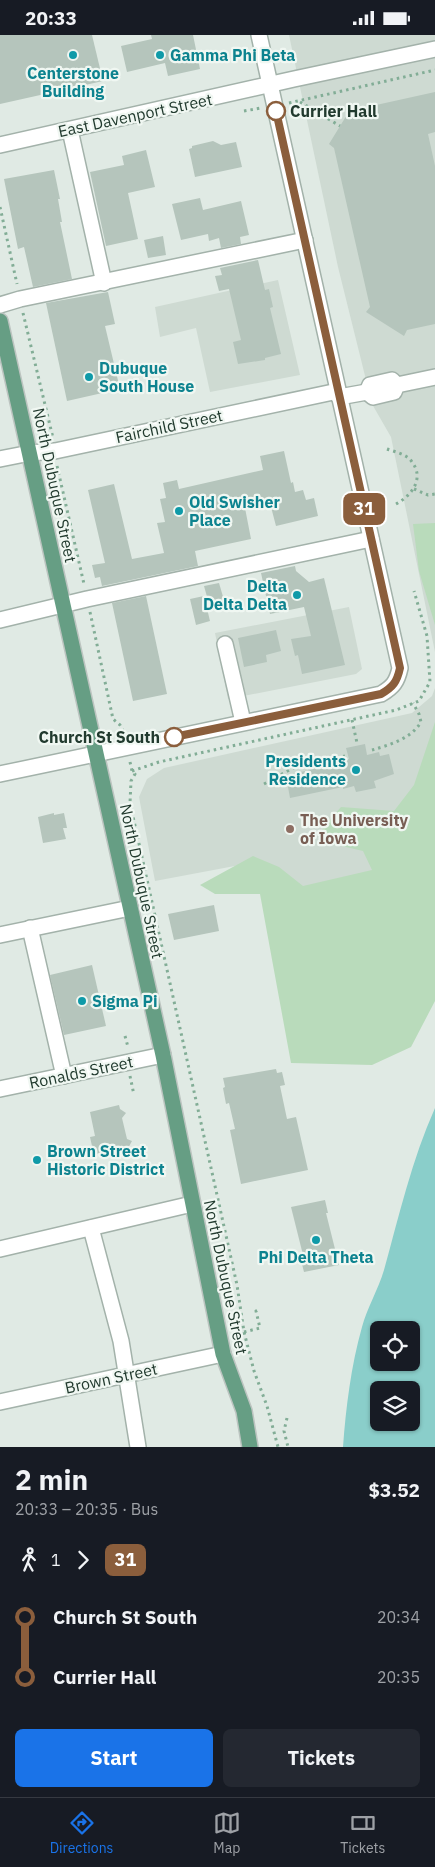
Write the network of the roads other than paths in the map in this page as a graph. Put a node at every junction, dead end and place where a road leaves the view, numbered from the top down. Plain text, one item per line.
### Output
1 (259, 35) edge
2 (435, 49) edge
3 (270, 85) junction
4 (70, 130) junction
5 (0, 145) edge
6 (305, 240) junction
7 (104, 283) junction
8 (0, 305) edge
9 (0, 321) edge
10 (435, 377) edge
11 (339, 394) junction
12 (30, 453) junction
13 (0, 459) edge
14 (371, 539) junction
15 (63, 606) junction
16 (0, 620) edge
17 (224, 644) dead end
18 (243, 722) junction
19 (96, 754) junction
20 (0, 774) edge
21 (130, 908) junction
22 (30, 928) junction
23 (0, 935) edge
24 (163, 1055) junction
25 (64, 1076) junction
26 (0, 1089) edge
27 (192, 1204) junction
28 (91, 1228) junction
29 (0, 1249) edge
30 (223, 1354) junction
31 (127, 1374) junction
32 (0, 1402) edge
33 (138, 1447) edge
34 (250, 1447) edge

1 - 3 street
2 - 3 street, East Davenport Street
3 - 4 street, East Davenport Street
3 - 6 street
4 - 5 street, East Davenport Street
4 - 7 street
6 - 7 street
6 - 11 street
7 - 8 street
9 - 12 main road, North Dubuque Street
10 - 11 street, Fairchild Street
11 - 12 street, Fairchild Street
11 - 14 street
12 - 13 street, Fairchild Street
12 - 15 main road, North Dubuque Street
14 - 15 street
14 - 18 street
15 - 16 street
15 - 19 main road, North Dubuque Street
17 - 18 street
18 - 19 street
19 - 20 street
19 - 21 main road, North Dubuque Street
21 - 22 street
21 - 24 main road, North Dubuque Street
22 - 23 street
22 - 25 street
24 - 25 street, Ronalds Street
24 - 27 main road, North Dubuque Street
25 - 26 street, Ronalds Street
27 - 28 street
27 - 30 main road, North Dubuque Street
28 - 29 street
28 - 31 street
30 - 31 street, Brown Street
30 - 34 main road, North Dubuque Street
31 - 32 street, Brown Street
31 - 33 street

